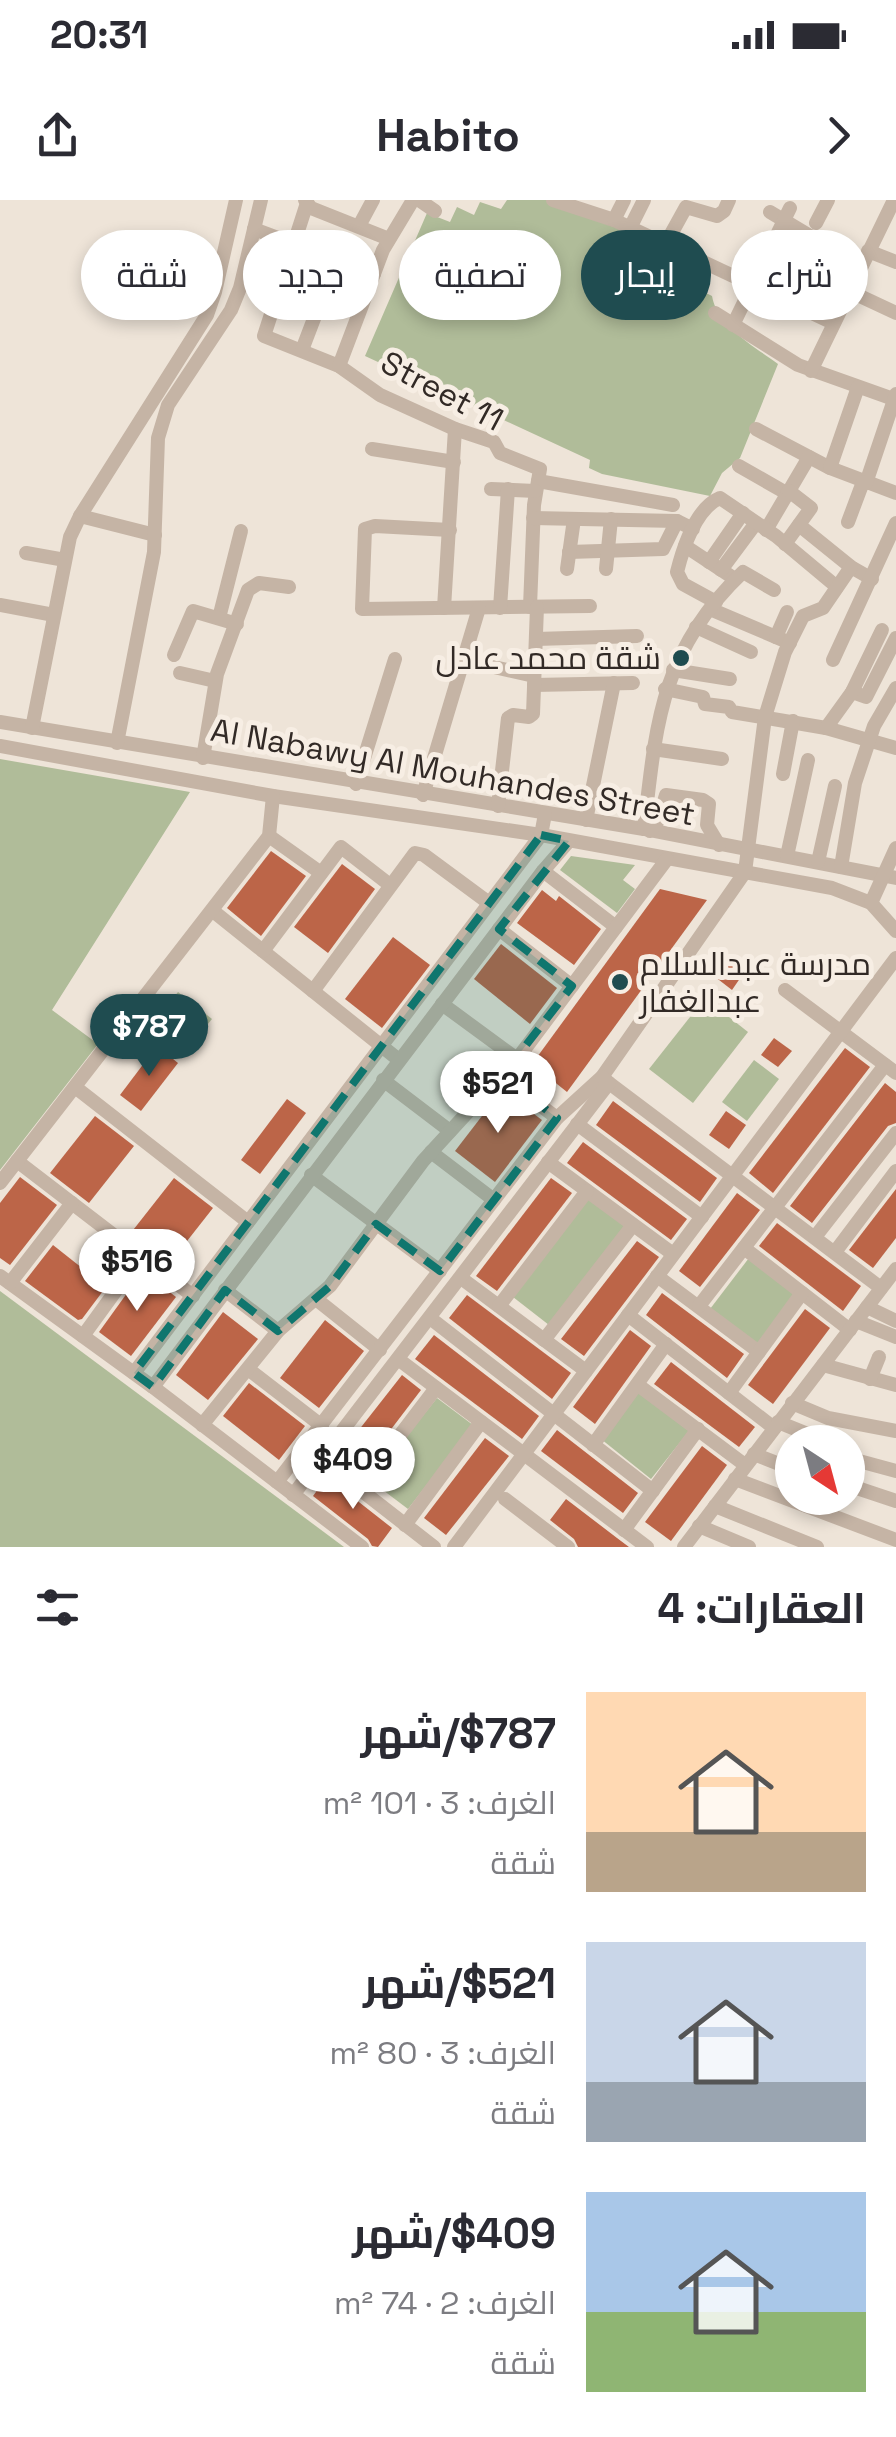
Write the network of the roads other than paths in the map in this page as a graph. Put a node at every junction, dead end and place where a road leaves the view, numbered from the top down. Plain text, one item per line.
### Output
1 (236, 200) edge
2 (260, 200) edge
3 (373, 200) edge
4 (416, 200) edge
5 (553, 200) edge
6 (624, 200) edge
7 (644, 200) edge
8 (729, 200) edge
9 (828, 200) edge
10 (894, 200) edge
11 (310, 204) edge
12 (594, 206) edge
13 (434, 211) dead end
14 (614, 220) junction
15 (816, 223) dead end
16 (359, 226) junction
17 (630, 228) junction
18 (254, 229) joint
19 (299, 230) edge
20 (634, 230) edge
21 (673, 230) edge
22 (773, 230) edge
23 (805, 230) edge
24 (389, 238) junction
25 (868, 251) joint
26 (379, 262) edge
27 (896, 262) edge
28 (868, 301) edge
29 (715, 313) dead end
30 (896, 313) edge
31 (267, 320) edge
32 (313, 320) edge
33 (356, 320) edge
34 (735, 320) edge
35 (826, 320) edge
36 (834, 320) edge
37 (833, 323) junction
38 (733, 325) junction
39 (302, 350) junction
40 (339, 366) junction
41 (811, 371) junction
42 (858, 387) junction
43 (895, 397) edge
44 (162, 402) junction
45 (455, 429) junction
46 (756, 430) dead end
47 (372, 449) dead end
48 (809, 457) junction
49 (454, 462) junction
50 (738, 466) dead end
51 (830, 468) junction
52 (538, 478) junction
53 (865, 482) junction
54 (490, 488) dead end
55 (508, 490) junction
56 (788, 492) junction
57 (896, 493) edge
58 (675, 513) junction
59 (743, 513) junction
60 (80, 516) junction
61 (533, 518) junction
62 (574, 519) junction
63 (611, 520) junction
64 (848, 522) dead end
65 (896, 523) edge
66 (798, 525) junction
67 (761, 526) junction
68 (693, 529) junction
69 (450, 530) junction
70 (240, 531) dead end
71 (155, 534) junction
72 (785, 544) junction
73 (685, 546) junction
74 (570, 552) junction
75 (608, 552) junction
76 (26, 554) dead end
77 (65, 560) junction
78 (714, 566) junction
79 (850, 567) junction
80 (606, 569) dead end
81 (567, 570) dead end
82 (872, 578) junction
83 (735, 580) junction
84 (837, 587) junction
85 (289, 588) dead end
86 (774, 590) dead end
87 (0, 605) edge
88 (713, 605) junction
89 (590, 606) dead end
90 (534, 607) junction
91 (444, 608) junction
92 (479, 608) junction
93 (500, 608) junction
94 (787, 612) dead end
95 (54, 615) junction
96 (219, 618) junction
97 (237, 624) junction
98 (696, 627) junction
99 (882, 630) dead end
100 (637, 636) dead end
101 (896, 638) edge
102 (536, 639) junction
103 (783, 640) junction
104 (751, 652) dead end
105 (174, 655) dead end
106 (395, 658) dead end
107 (464, 660) junction
108 (833, 660) dead end
109 (672, 670) junction
110 (180, 673) dead end
111 (730, 678) dead end
112 (534, 680) junction
113 (215, 682) junction
114 (614, 683) junction
115 (634, 683) dead end
116 (896, 688) edge
117 (665, 689) junction
118 (852, 692) junction
119 (765, 716) junction
120 (794, 721) junction
121 (0, 722) edge
122 (32, 728) junction
123 (826, 728) junction
124 (868, 741) junction
125 (122, 744) junction
126 (0, 746) edge
127 (896, 748) edge
128 (652, 750) junction
129 (203, 758) junction
130 (722, 760) dead end
131 (808, 760) dead end
132 (123, 767) junction
133 (783, 774) dead end
134 (356, 784) junction
135 (835, 786) dead end
136 (423, 795) junction
137 (273, 796) junction
138 (498, 806) junction
139 (544, 814) junction
140 (586, 820) junction
141 (647, 830) junction
142 (269, 836) junction
143 (541, 836) junction
144 (569, 842) junction
145 (719, 844) junction
146 (896, 848) edge
147 (749, 850) junction
148 (787, 856) junction
149 (667, 859) junction
150 (818, 862) junction
151 (841, 867) junction
152 (543, 870) junction
153 (746, 872) junction
154 (321, 874) junction
155 (889, 877) edge
156 (390, 885) junction
157 (871, 902) junction
158 (489, 903) junction
159 (213, 910) junction
160 (616, 927) junction
161 (499, 929) junction
162 (896, 931) edge
163 (263, 951) junction
164 (896, 958) edge
165 (572, 986) junction
166 (785, 990) dead end
167 (313, 991) junction
168 (442, 1004) junction
169 (841, 1032) junction
170 (382, 1047) junction
171 (399, 1060) junction
172 (516, 1060) junction
173 (891, 1069) edge
174 (501, 1076) junction
175 (384, 1080) junction
176 (606, 1080) junction
177 (75, 1087) junction
178 (557, 1118) junction
179 (578, 1124) junction
180 (450, 1130) junction
181 (896, 1132) edge
182 (431, 1152) junction
183 (17, 1161) junction
184 (548, 1162) junction
185 (896, 1171) edge
186 (733, 1175) junction
187 (311, 1176) junction
188 (0, 1183) edge
189 (587, 1191) junction
190 (494, 1200) junction
191 (72, 1203) junction
192 (775, 1207) junction
193 (702, 1217) junction
194 (248, 1222) junction
195 (376, 1224) junction
196 (633, 1225) junction
197 (816, 1237) junction
198 (744, 1248) junction
199 (835, 1252) junction
200 (674, 1254) junction
201 (141, 1256) junction
202 (896, 1269) edge
203 (440, 1272) junction
204 (658, 1276) junction
205 (460, 1278) junction
206 (5, 1279) edge
207 (882, 1288) junction
208 (225, 1290) junction
209 (802, 1293) junction
210 (193, 1296) junction
211 (316, 1299) junction
212 (499, 1306) junction
213 (700, 1306) junction
214 (866, 1307) junction
215 (628, 1315) junction
216 (430, 1318) junction
217 (896, 1320) edge
218 (853, 1325) junction
219 (278, 1332) junction
220 (83, 1336) junction
221 (896, 1338) edge
222 (544, 1340) junction
223 (666, 1344) junction
224 (380, 1350) junction
225 (759, 1352) junction
226 (879, 1356) dead end
227 (398, 1358) junction
228 (823, 1364) junction
229 (248, 1368) junction
230 (586, 1371) junction
231 (134, 1374) junction
232 (870, 1379) junction
233 (638, 1385) junction
234 (896, 1385) edge
235 (153, 1387) junction
236 (436, 1388) junction
237 (728, 1392) junction
238 (792, 1403) junction
239 (554, 1414) junction
240 (482, 1422) junction
241 (776, 1425) joint
242 (202, 1426) junction
243 (322, 1426) junction
244 (775, 1426) edge
245 (698, 1429) junction
246 (896, 1431) edge
247 (593, 1445) junction
248 (524, 1454) junction
249 (321, 1459) junction
250 (750, 1460) junction
251 (865, 1463) edge
252 (775, 1465) edge
253 (896, 1472) edge
254 (736, 1479) junction
255 (277, 1482) junction
256 (359, 1489) junction
257 (865, 1490) edge
258 (653, 1491) junction
259 (293, 1495) junction
260 (505, 1499) dead end
261 (896, 1500) edge
262 (715, 1506) junction
263 (405, 1524) junction
264 (700, 1526) junction
265 (624, 1530) junction
266 (896, 1540) edge
267 (686, 1546) edge
268 (362, 1547) edge
269 (434, 1547) edge
270 (454, 1547) edge
271 (568, 1547) edge
272 (647, 1547) edge
273 (749, 1547) edge
274 (817, 1547) edge

1 - 44 street
2 - 18 street
3 - 16 street
4 - 13 street
4 - 24 street
5 - 12 street
6 - 14 street
7 - 17 street
8 - 21 street
9 - 15 street
10 - 25 street
11 - 16 street
11 - 19 street
12 - 14 street
14 - 17 street
16 - 24 street
17 - 20 street
18 - 44 street
22 - 23 street
24 - 26 street
25 - 27 street
28 - 30 street
29 - 38 street
31 - 39 street, Street 11
32 - 39 street
33 - 40 street
34 - 38 street
35 - 37 street
36 - 37 street
37 - 41 street
38 - 41 street
39 - 40 street, Street 11
40 - 45 street, Street 11
41 - 42 street
42 - 43 street
42 - 51 street
43 - 53 street
44 - 60 street
44 - 71 street
45 - 49 street
45 - 52 street, Street 11
46 - 48 street
47 - 49 street
48 - 51 street
48 - 56 street
49 - 69 street
50 - 56 street
51 - 53 street
52 - 55 street
52 - 58 street
52 - 61 street
53 - 57 street
53 - 64 street
54 - 55 street
55 - 93 street
56 - 66 street
56 - 67 street
58 - 63 street
58 - 68 street
58 - 75 street
59 - 67 street
59 - 68 street
59 - 78 street
60 - 71 street
60 - 77 street
61 - 62 street
61 - 90 street
62 - 63 street
62 - 74 street
63 - 75 street
65 - 82 street
66 - 72 street
66 - 79 street
67 - 72 street
67 - 78 street
68 - 73 street
69 - 91 street
69 - 91 street
70 - 96 street
71 - 125 street
72 - 84 street
73 - 78 street
73 - 88 street
74 - 75 street
74 - 81 street
75 - 80 street
76 - 77 street
77 - 95 street
78 - 83 street
79 - 82 street
79 - 84 street
82 - 108 street
83 - 86 street
83 - 88 street
84 - 103 street
85 - 97 street
87 - 95 street
88 - 98 street
88 - 103 street
89 - 90 street
90 - 93 street
90 - 102 street
91 - 92 street
92 - 93 street
92 - 107 street
94 - 103 street
95 - 122 street
96 - 97 street
96 - 105 street
97 - 113 street
98 - 104 street
98 - 109 street
99 - 118 street
100 - 102 street
101 - 118 street
102 - 112 street
103 - 119 street
106 - 134 street
107 - 112 street
107 - 136 street
109 - 111 street
109 - 117 street
110 - 113 street
112 - 114 street
112 - 138 street
113 - 129 street
114 - 115 street
114 - 140 street
116 - 124 street
117 - 119 street
117 - 128 street
118 - 123 street
119 - 120 street
119 - 147 street
120 - 123 street
120 - 133 street
121 - 122 street, Al Nabawy Al Mouhandes Street
122 - 125 street, Al Nabawy Al Mouhandes Street
123 - 124 street
124 - 127 street
124 - 151 street
125 - 129 street, Al Nabawy Al Mouhandes Street
125 - 132 street
126 - 132 street, Al Nabawy Al Mouhandes Street
128 - 130 street
128 - 141 street
129 - 134 street, Al Nabawy Al Mouhandes Street
131 - 148 street
132 - 137 street, Al Nabawy Al Mouhandes Street
134 - 136 street, Al Nabawy Al Mouhandes Street
135 - 150 street
136 - 138 street, Al Nabawy Al Mouhandes Street
137 - 142 street
137 - 143 street, Al Nabawy Al Mouhandes Street
138 - 139 street, Al Nabawy Al Mouhandes Street
139 - 140 street, Al Nabawy Al Mouhandes Street
139 - 143 street
140 - 141 street, Al Nabawy Al Mouhandes Street
141 - 145 street, Al Nabawy Al Mouhandes Street
141 - 145 street
142 - 154 street
142 - 159 street
143 - 144 street, Al Nabawy Al Mouhandes Street
143 - 158 street
144 - 149 street, Al Nabawy Al Mouhandes Street
144 - 152 street
145 - 147 street, Al Nabawy Al Mouhandes Street
146 - 155 street
147 - 148 street, Al Nabawy Al Mouhandes Street
147 - 153 street
148 - 150 street, Al Nabawy Al Mouhandes Street
149 - 153 street, Al Nabawy Al Mouhandes Street
149 - 160 street
150 - 151 street, Al Nabawy Al Mouhandes Street
151 - 155 street, Al Nabawy Al Mouhandes Street
152 - 160 street
152 - 161 street
153 - 157 street, Al Nabawy Al Mouhandes Street
153 - 176 street
154 - 156 street
154 - 163 street
155 - 157 street
156 - 158 street
156 - 167 street
157 - 162 street
158 - 170 street
159 - 163 street
159 - 177 street
160 - 165 street
161 - 165 street
161 - 168 street
163 - 167 street
164 - 169 street
165 - 172 street
166 - 169 street
167 - 170 street
168 - 171 street
168 - 172 street
169 - 173 street
169 - 186 street
170 - 171 street
170 - 194 street
171 - 175 street
172 - 174 street
173 - 192 street
174 - 178 street
174 - 180 street
175 - 180 street
175 - 187 street
176 - 178 street
176 - 179 street
176 - 186 street
177 - 183 street
177 - 194 street
178 - 190 street
179 - 184 street
179 - 193 street
180 - 182 street
181 - 197 street
182 - 190 street
182 - 195 street
183 - 188 street
183 - 191 street
184 - 189 street
184 - 205 street
185 - 199 street
186 - 192 street
186 - 193 street
187 - 195 street
187 - 208 street
189 - 196 street
189 - 212 street
190 - 203 street
191 - 201 street
191 - 206 street
192 - 197 street
192 - 198 street
193 - 200 street
194 - 210 street
195 - 203 street
195 - 211 street
196 - 200 street
196 - 222 street
197 - 199 street
198 - 209 street
198 - 213 street
199 - 207 street
200 - 204 street
201 - 210 street
201 - 220 street
202 - 207 street
203 - 224 street
204 - 213 street
204 - 215 street
205 - 212 street
205 - 216 street
206 - 220 street
207 - 214 street
208 - 219 street
208 - 235 street
209 - 218 street
209 - 225 street
210 - 231 street
211 - 219 street
211 - 224 street
212 - 222 street
213 - 225 street
214 - 217 street
214 - 218 street
215 - 223 street
215 - 230 street
216 - 227 street
216 - 239 street
218 - 221 street
218 - 228 street
219 - 229 street
220 - 231 street
222 - 230 street
223 - 233 street
223 - 237 street
224 - 243 street
225 - 237 street
226 - 232 street
227 - 236 street
227 - 249 street
228 - 232 street
228 - 238 street
229 - 242 street
229 - 243 street
230 - 239 street
231 - 235 street
232 - 234 street
233 - 245 street
233 - 247 street
235 - 242 street
236 - 240 street
236 - 256 street
237 - 241 street
238 - 241 street
238 - 246 street
239 - 247 street
239 - 248 street
240 - 248 street
240 - 263 street
242 - 255 street
243 - 255 street
244 - 250 street
245 - 250 street
245 - 258 street
247 - 258 street
248 - 265 street
248 - 270 street
249 - 256 street
249 - 259 street
250 - 252 street
250 - 254 street
251 - 253 street
254 - 262 street
254 - 266 street
255 - 259 street
256 - 263 street
257 - 261 street
258 - 265 street
259 - 268 street
260 - 271 street
262 - 264 street
262 - 274 street
263 - 269 street
264 - 267 street
264 - 273 street
265 - 272 street

